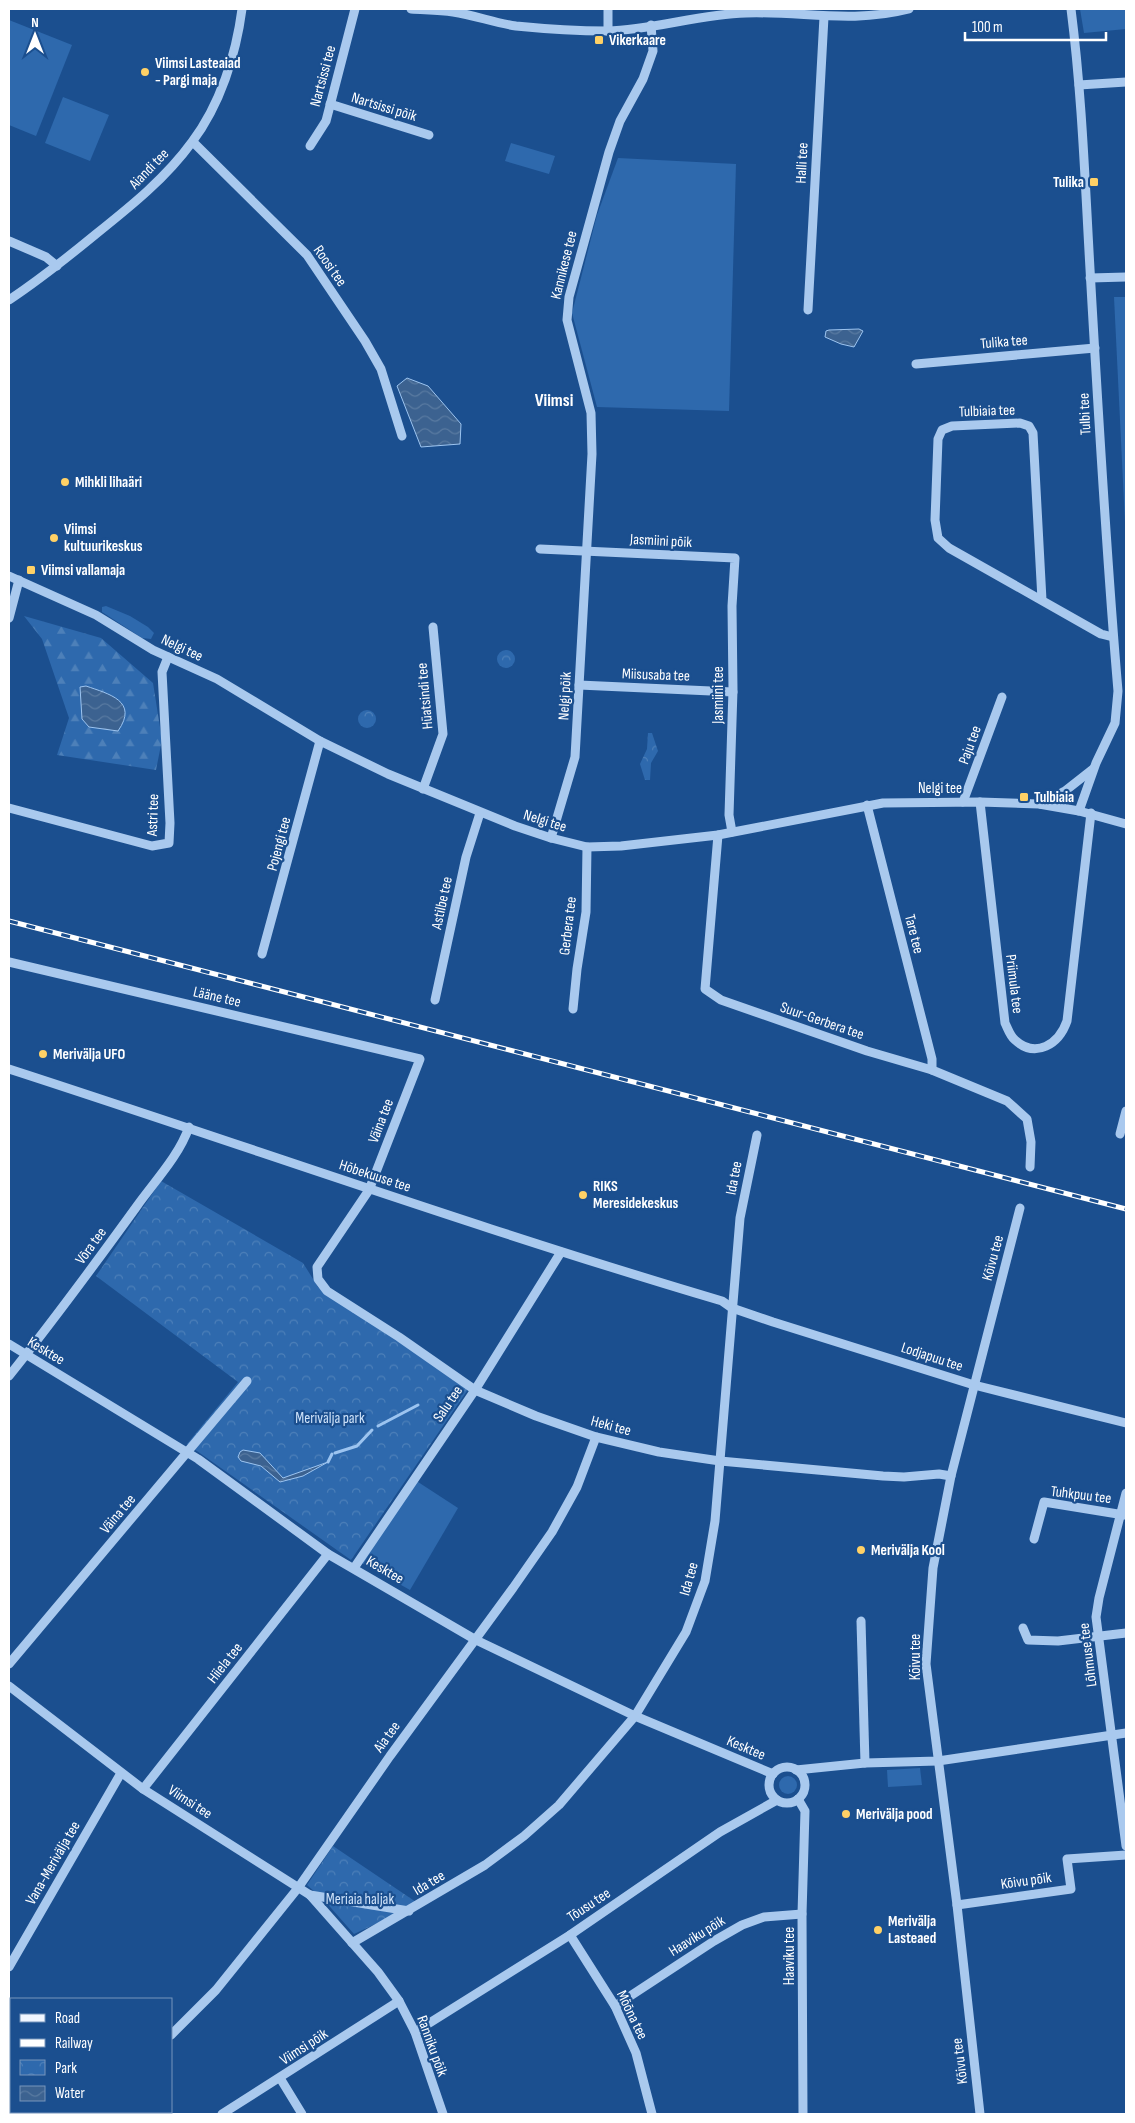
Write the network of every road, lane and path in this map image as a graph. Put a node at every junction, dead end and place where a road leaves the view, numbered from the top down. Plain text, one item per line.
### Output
1 (242, 9) edge
2 (355, 9) edge
3 (411, 9) edge
4 (608, 9) edge
5 (909, 9) edge
6 (1071, 9) edge
7 (877, 12) edge
8 (824, 17) junction
9 (651, 25) junction
10 (608, 31) junction
11 (1126, 82) edge
12 (1079, 84) junction
13 (330, 104) junction
14 (429, 135) dead end
15 (192, 142) junction
16 (310, 146) dead end
17 (9, 241) edge
18 (57, 266) junction
19 (1126, 277) edge
20 (1090, 278) junction
21 (9, 300) edge
22 (808, 310) dead end
23 (1095, 348) junction
24 (916, 364) dead end
25 (402, 436) dead end
26 (540, 549) dead end
27 (585, 551) junction
28 (735, 558) joint
29 (9, 576) edge
30 (19, 580) junction
31 (1042, 600) junction
32 (9, 618) edge
33 (433, 627) dead end
34 (1113, 637) junction
35 (168, 657) junction
36 (579, 685) junction
37 (1122, 691) edge
38 (733, 692) junction
39 (1002, 697) dead end
40 (320, 741) junction
41 (1094, 769) junction
42 (423, 789) junction
43 (963, 802) junction
44 (980, 802) junction
45 (1039, 804) junction
46 (867, 805) junction
47 (9, 808) edge
48 (1079, 810) junction
49 (480, 813) junction
50 (1091, 813) junction
51 (1126, 824) edge
52 (732, 832) junction
53 (718, 835) junction
54 (551, 838) junction
55 (587, 846) junction
56 (262, 954) dead end
57 (9, 962) edge
58 (435, 1000) dead end
59 (573, 1009) dead end
60 (420, 1059) joint
61 (9, 1069) edge
62 (932, 1070) junction
63 (1126, 1111) edge
64 (188, 1127) junction
65 (1120, 1134) dead end
66 (757, 1135) dead end
67 (1030, 1167) dead end
68 (369, 1190) junction
69 (1020, 1208) dead end
70 (561, 1252) junction
71 (317, 1268) joint
72 (732, 1308) junction
73 (9, 1344) edge
74 (26, 1355) junction
75 (9, 1376) edge
76 (247, 1381) dead end
77 (974, 1385) junction
78 (475, 1390) junction
79 (1126, 1423) edge
80 (596, 1437) junction
81 (188, 1453) junction
82 (720, 1461) junction
83 (951, 1476) junction
84 (1126, 1493) edge
85 (1124, 1515) edge
86 (1034, 1539) dead end
87 (328, 1554) junction
88 (354, 1568) junction
89 (861, 1621) dead end
90 (1023, 1628) dead end
91 (1126, 1633) edge
92 (1098, 1636) junction
93 (476, 1640) junction
94 (9, 1664) edge
95 (9, 1686) edge
96 (635, 1716) junction
97 (1126, 1733) edge
98 (1112, 1735) junction
99 (938, 1761) junction
100 (865, 1763) junction
101 (796, 1770) junction
102 (121, 1773) junction
103 (773, 1774) junction
104 (143, 1789) junction
105 (798, 1799) junction
106 (777, 1800) junction
107 (1126, 1846) edge
108 (1126, 1855) edge
109 (298, 1888) junction
110 (310, 1895) junction
111 (957, 1905) junction
112 (409, 1911) junction
113 (802, 1914) junction
114 (570, 1935) junction
115 (352, 1943) junction
116 (9, 1967) edge
117 (400, 2001) junction
118 (615, 2006) junction
119 (415, 2032) junction
120 (172, 2034) edge
121 (280, 2078) junction
122 (222, 2114) edge
123 (302, 2114) edge
124 (442, 2114) edge
125 (652, 2114) edge
126 (803, 2114) edge
127 (980, 2114) edge

1 - 15 street, Aiandi tee
2 - 13 street, Nartsissi tee
3 - 10 street
4 - 10 street
5 - 7 street
6 - 12 street, Tulbi tee
7 - 8 street
8 - 9 street
8 - 22 street, Halli tee
9 - 10 street
9 - 27 street, Kannikese tee
11 - 12 street
12 - 20 street, Tulbi tee
13 - 14 street, Nartsissi põik
13 - 16 street, Nartsissi tee
15 - 18 street, Aiandi tee
15 - 25 street, Roosi tee
17 - 18 street
18 - 21 street, Aiandi tee
19 - 20 street
20 - 23 street, Tulbi tee
23 - 24 street, Tulika tee
23 - 34 street, Tulbi tee
26 - 27 street, Jasmiini põik
27 - 28 street, Jasmiini põik
27 - 36 street, Nelgi põik
28 - 38 street, Jasmiini tee
29 - 30 street, Nelgi tee
30 - 32 street
30 - 35 street, Nelgi tee
31 - 31 street, Tulbiaia tee
31 - 34 street, Tulbiaia tee
33 - 42 street, Hüatsindi tee
34 - 37 street, Tulbi tee
35 - 40 street, Nelgi tee
35 - 47 street, Astri tee
36 - 38 street, Miisusaba tee
36 - 54 street, Nelgi põik
37 - 41 street, Tulbi tee
38 - 52 street, Jasmiini tee
39 - 43 street, Paju tee
40 - 42 street, Nelgi tee
40 - 56 street, Pojengi tee
41 - 45 street
41 - 48 street, Tulbi tee
42 - 49 street, Nelgi tee
43 - 44 street, Nelgi tee
43 - 46 street, Nelgi tee
44 - 45 street, Nelgi tee
44 - 50 street, Priimula tee
45 - 48 street, Nelgi tee
46 - 52 street, Nelgi tee
46 - 62 street, Tare tee
48 - 50 street, Nelgi tee
49 - 54 street, Nelgi tee
49 - 58 street, Astilbe tee
50 - 51 street, Nelgi tee
52 - 53 street, Nelgi tee
53 - 55 street, Nelgi tee
53 - 62 street, Suur-Gerbera tee
54 - 55 street, Nelgi tee
55 - 59 street, Gerbera tee
57 - 60 street, Lääne tee
60 - 68 street, Väina tee
61 - 64 street, Hõbekuuse tee
62 - 67 street, Suur-Gerbera tee
63 - 65 street
64 - 68 street, Hõbekuuse tee
64 - 74 street, Võra tee
66 - 72 street, Ida tee
68 - 70 street, Hõbekuuse tee
68 - 71 street, Väina tee
69 - 77 street, Kõivu tee
70 - 72 street, Hõbekuuse tee
70 - 78 street, Salu tee
71 - 78 street, Heki tee
72 - 77 street, Lodjapuu tee
72 - 82 street, Ida tee
73 - 74 street, Kesktee
74 - 75 street, Võra tee
74 - 81 street, Kesktee
76 - 81 street, Väina tee
77 - 79 street, Lodjapuu tee
77 - 83 street, Kõivu tee
78 - 80 street, Heki tee
78 - 88 street, Salu tee
80 - 82 street, Heki tee
80 - 93 street, Aia tee
81 - 87 street, Kesktee
81 - 94 street, Väina tee
82 - 83 street, Heki tee
82 - 96 street, Ida tee
83 - 99 street, Kõivu tee
84 - 85 street, Lõhmuse tee
85 - 86 street, Tuhkpuu tee
85 - 92 street, Lõhmuse tee
87 - 88 street, Kesktee
87 - 104 street, Hiiela tee
88 - 93 street, Kesktee
89 - 100 street
90 - 92 street
91 - 92 street
92 - 98 street, Lõhmuse tee
93 - 96 street, Kesktee
93 - 109 street, Aia tee
95 - 102 street, Viimsi tee
96 - 103 street, Kesktee
96 - 112 street, Ida tee
97 - 98 street
98 - 99 street
98 - 107 street, Lõhmuse tee
99 - 100 street
99 - 111 street, Kõivu tee
100 - 101 street
101 - 103 street
101 - 105 street
102 - 104 street, Viimsi tee
102 - 116 street, Vana-Merivälja tee
103 - 106 street
104 - 109 street, Viimsi tee
105 - 106 street
105 - 113 street, Haaviku tee
106 - 114 street, Tõusu tee
108 - 111 street, Kõivu põik
109 - 110 street, Viimsi tee
109 - 120 street, Aia tee
110 - 112 street, Ida tee
110 - 115 street, Viimsi tee
111 - 127 street, Kõivu tee
112 - 115 street, Ida tee
113 - 118 street, Haaviku põik
113 - 126 street, Haaviku tee
114 - 118 street, Mõõna tee
114 - 119 street, Tõusu tee
115 - 117 street, Ranniku põik
117 - 119 street, Ranniku põik
117 - 121 street, Viimsi põik
118 - 125 street, Mõõna tee
119 - 124 street, Ranniku põik
121 - 122 street, Viimsi põik
121 - 123 street

